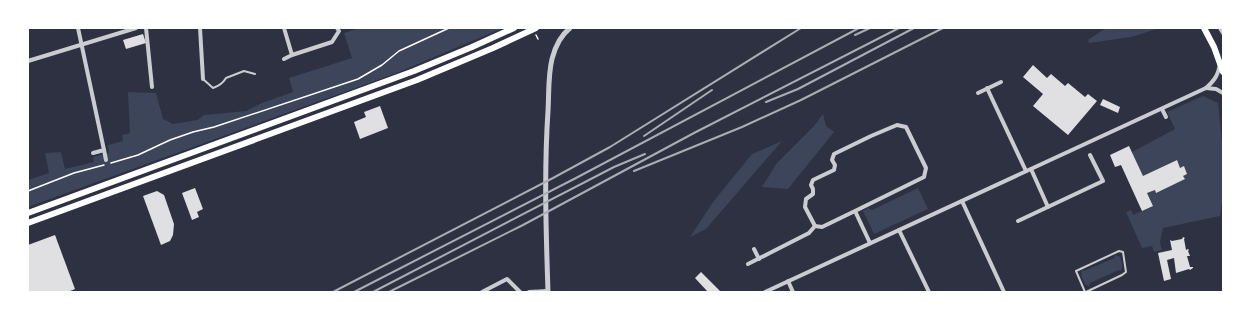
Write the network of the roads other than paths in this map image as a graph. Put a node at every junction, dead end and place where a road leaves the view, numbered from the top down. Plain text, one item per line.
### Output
1 (78, 28) edge
2 (136, 28) edge
3 (146, 28) edge
4 (200, 28) edge
5 (284, 28) edge
6 (337, 28) edge
7 (514, 28) edge
8 (536, 28) edge
9 (570, 28) edge
10 (1204, 28) edge
11 (1220, 28) edge
12 (1223, 33) edge
13 (81, 44) junction
14 (292, 55) junction
15 (284, 59) dead end
16 (28, 61) edge
17 (1220, 64) junction
18 (1223, 72) edge
19 (255, 74) dead end
20 (203, 79) joint
21 (1001, 82) dead end
22 (152, 87) dead end
23 (987, 88) junction
24 (1206, 88) junction
25 (978, 93) dead end
26 (1223, 93) edge
27 (1162, 109) junction
28 (1166, 117) dead end
29 (104, 150) junction
30 (93, 153) dead end
31 (1090, 155) dead end
32 (106, 160) dead end
33 (1031, 169) junction
34 (1026, 171) junction
35 (962, 201) junction
36 (1048, 207) junction
37 (855, 211) junction
38 (28, 213) edge
39 (1018, 221) dead end
40 (28, 223) edge
41 (815, 226) junction
42 (899, 230) junction
43 (870, 243) junction
44 (754, 249) dead end
45 (759, 259) junction
46 (748, 264) dead end
47 (788, 281) junction
48 (548, 291) edge
49 (482, 292) edge
50 (520, 292) edge
51 (529, 292) edge
52 (765, 292) edge
53 (793, 292) edge
54 (929, 292) edge
55 (1004, 292) edge
56 (1086, 292) edge

1 - 13 street
2 - 13 street
3 - 22 street
4 - 20 street
5 - 14 street
6 - 14 street
7 - 38 main road
8 - 40 main road
9 - 48 street
10 - 17 main road
11 - 12 street
13 - 16 street
13 - 29 street
14 - 15 street
17 - 18 main road
17 - 24 street
19 - 20 lane
21 - 23 street
23 - 25 street
23 - 34 street
24 - 26 street
24 - 27 street
27 - 28 street
27 - 33 street
29 - 30 street
29 - 32 street
31 - 36 street
33 - 34 street
33 - 36 street
34 - 35 street
35 - 42 street
35 - 55 street
36 - 39 street
37 - 41 street
37 - 41 street
37 - 43 street
41 - 45 street
42 - 43 street
42 - 54 street
43 - 47 street
44 - 45 street
45 - 46 street
47 - 52 street
47 - 53 street
48 - 51 street
49 - 50 street
56 - 56 lane

